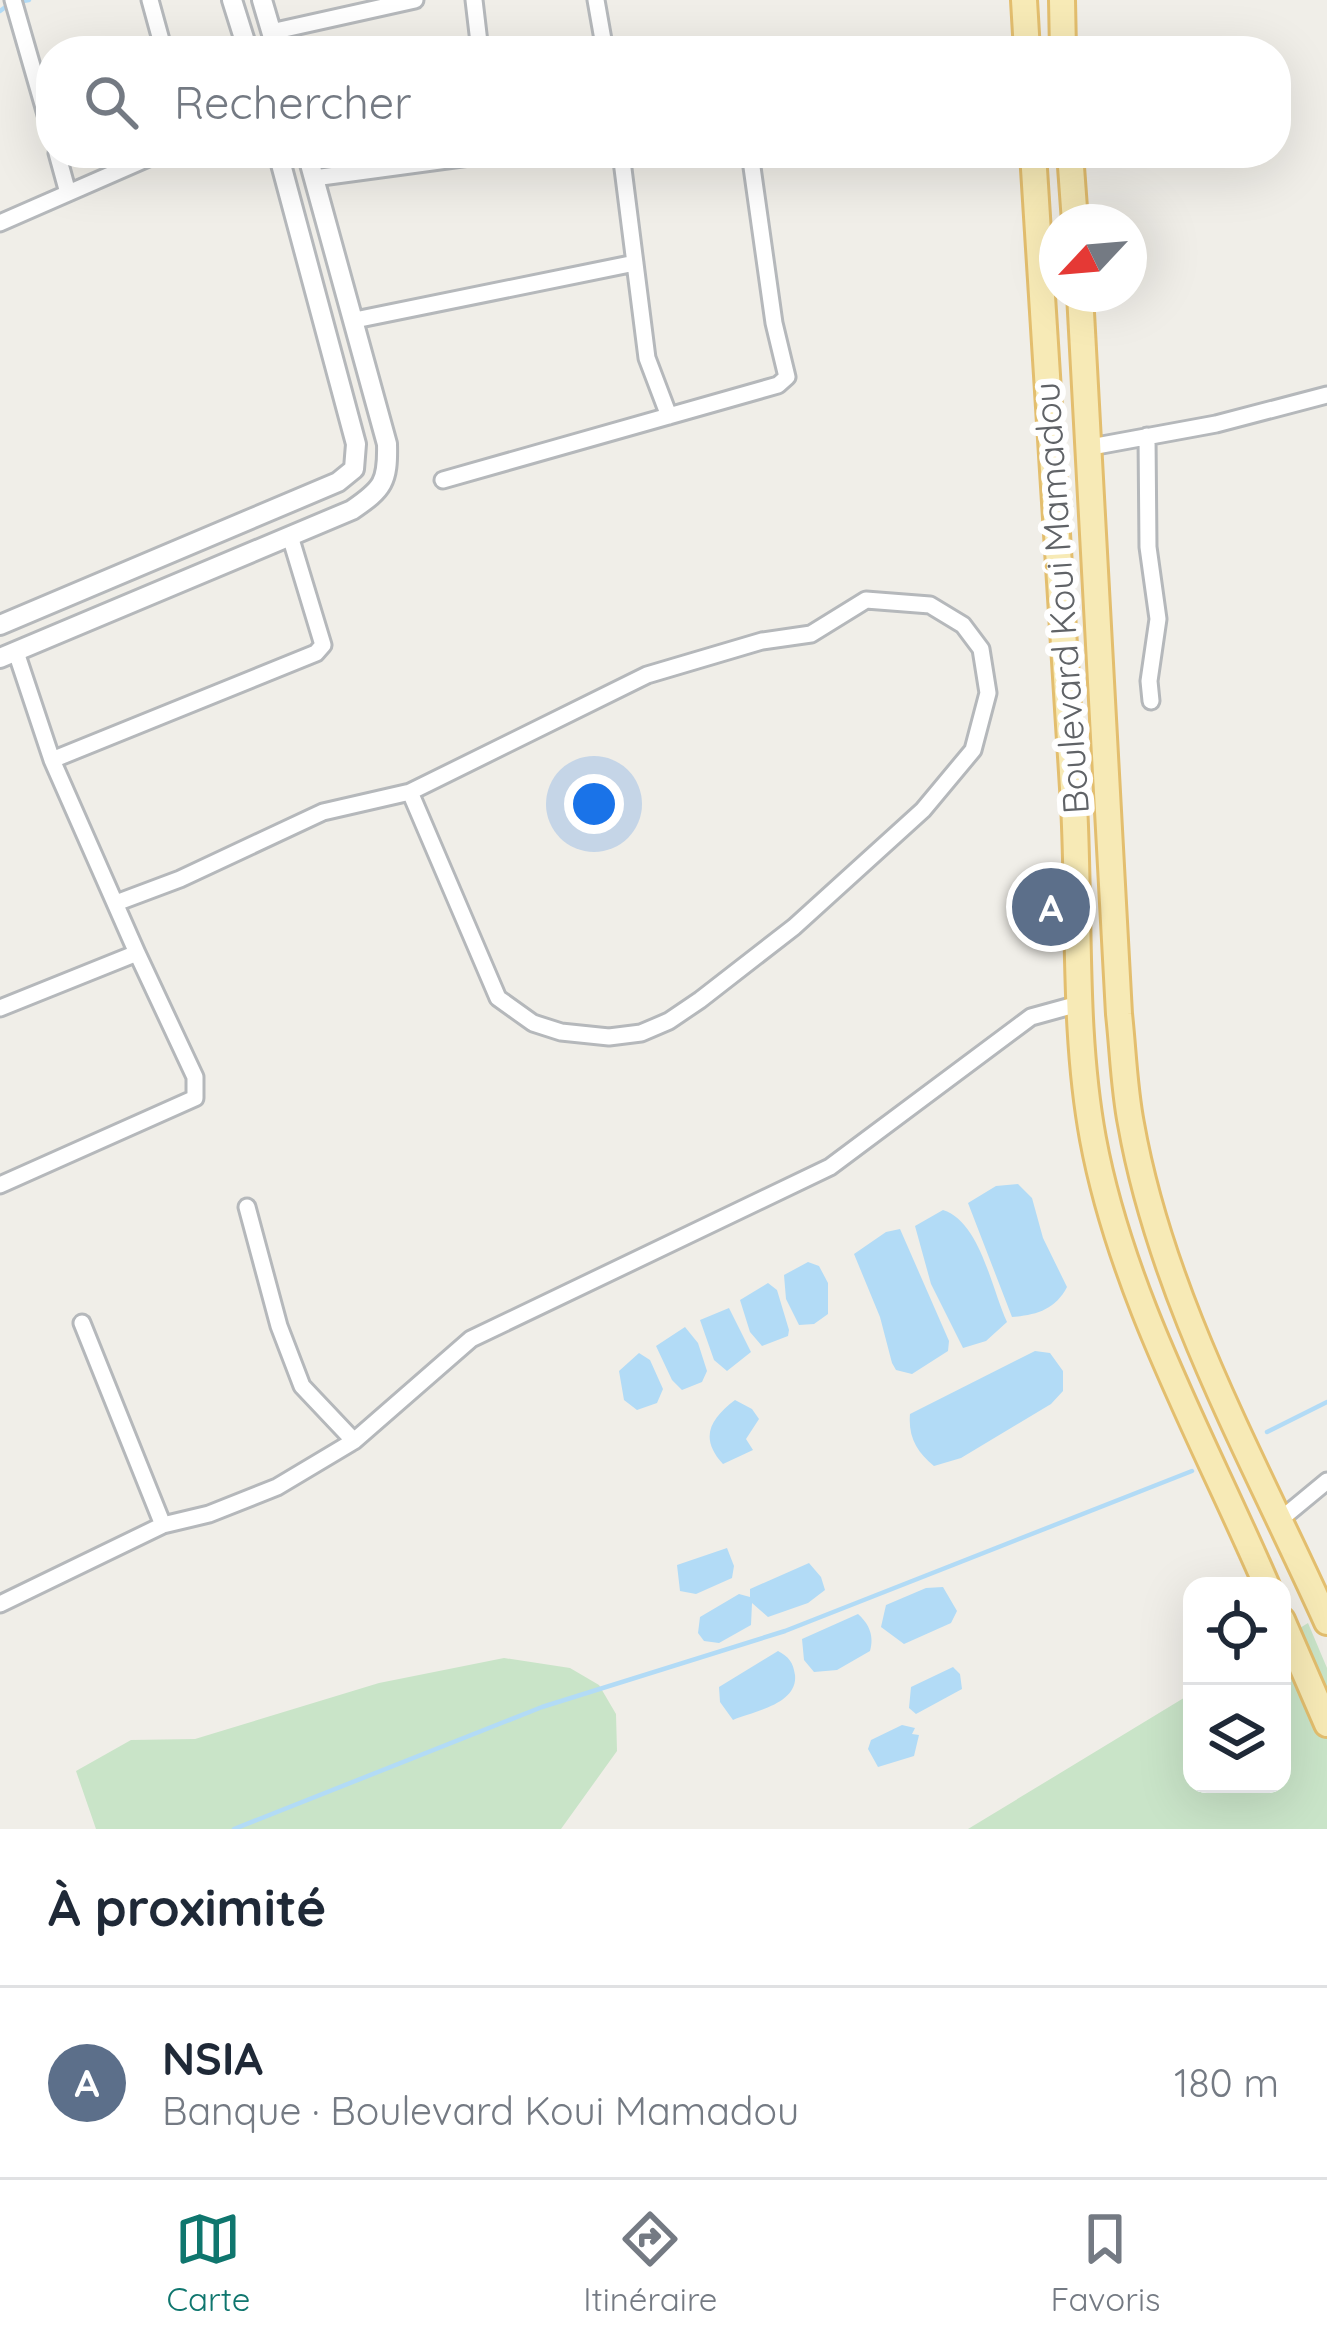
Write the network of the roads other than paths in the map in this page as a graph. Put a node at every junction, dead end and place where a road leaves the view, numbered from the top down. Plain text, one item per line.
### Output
1 (13, 0) edge
2 (150, 0) edge
3 (232, 0) edge
4 (262, 0) edge
5 (415, 0) edge
6 (474, 0) edge
7 (596, 0) edge
8 (1024, 0) edge
9 (1062, 0) edge
10 (160, 36) edge
11 (243, 36) edge
12 (272, 36) edge
13 (294, 36) edge
14 (478, 36) edge
15 (602, 36) edge
16 (1026, 36) edge
17 (1063, 36) edge
18 (36, 80) edge
19 (61, 168) edge
20 (126, 168) edge
21 (282, 168) edge
22 (311, 168) edge
23 (386, 168) edge
24 (623, 168) edge
25 (752, 168) edge
26 (1034, 168) edge
27 (1071, 168) edge
28 (314, 178) junction
29 (68, 193) junction
30 (1074, 204) edge
31 (0, 224) edge
32 (635, 263) junction
33 (1081, 312) edge
34 (355, 320) junction
35 (1327, 395) edge
36 (669, 416) junction
37 (1147, 436) junction
38 (1091, 447) junction
39 (354, 469) junction
40 (443, 480) dead end
41 (378, 492) junction
42 (290, 536) junction
43 (0, 625) edge
44 (8, 655) edge
45 (1151, 700) dead end
46 (52, 760) junction
47 (410, 792) junction
48 (116, 903) junction
49 (137, 952) junction
50 (1082, 1004) junction
51 (0, 1008) edge
52 (0, 1185) edge
53 (248, 1207) dead end
54 (82, 1323) dead end
55 (354, 1441) junction
56 (1327, 1481) edge
57 (1281, 1519) junction
58 (163, 1526) junction
59 (1263, 1577) edge
60 (0, 1604) edge
61 (1327, 1622) edge
62 (1291, 1639) edge
63 (1324, 1708) edge

1 - 18 street
2 - 10 street
3 - 11 street
4 - 12 street
5 - 13 street
6 - 14 street
7 - 15 street
8 - 16 main road
9 - 17 main road
19 - 29 street
20 - 29 street
21 - 39 street
22 - 28 street
23 - 28 street
24 - 32 street
25 - 36 street
26 - 50 main road, Boulevard Koui Mamadou
27 - 30 main road
28 - 34 street
29 - 31 street
32 - 34 street
32 - 36 street
33 - 38 main road, Boulevard Koui Mamadou
34 - 41 street
35 - 37 street
36 - 40 street
37 - 38 street
37 - 45 street
38 - 57 main road, Boulevard Koui Mamadou
39 - 41 street
39 - 43 street
41 - 42 street
42 - 44 street
42 - 46 street
44 - 46 street
46 - 48 street
47 - 47 street
47 - 48 street
48 - 49 street
49 - 51 street
49 - 52 street
50 - 55 street
50 - 59 main road, Boulevard Koui Mamadou
53 - 55 street
54 - 58 street
55 - 58 street
56 - 57 street
57 - 61 main road, Boulevard Koui Mamadou
58 - 60 street
62 - 63 main road

